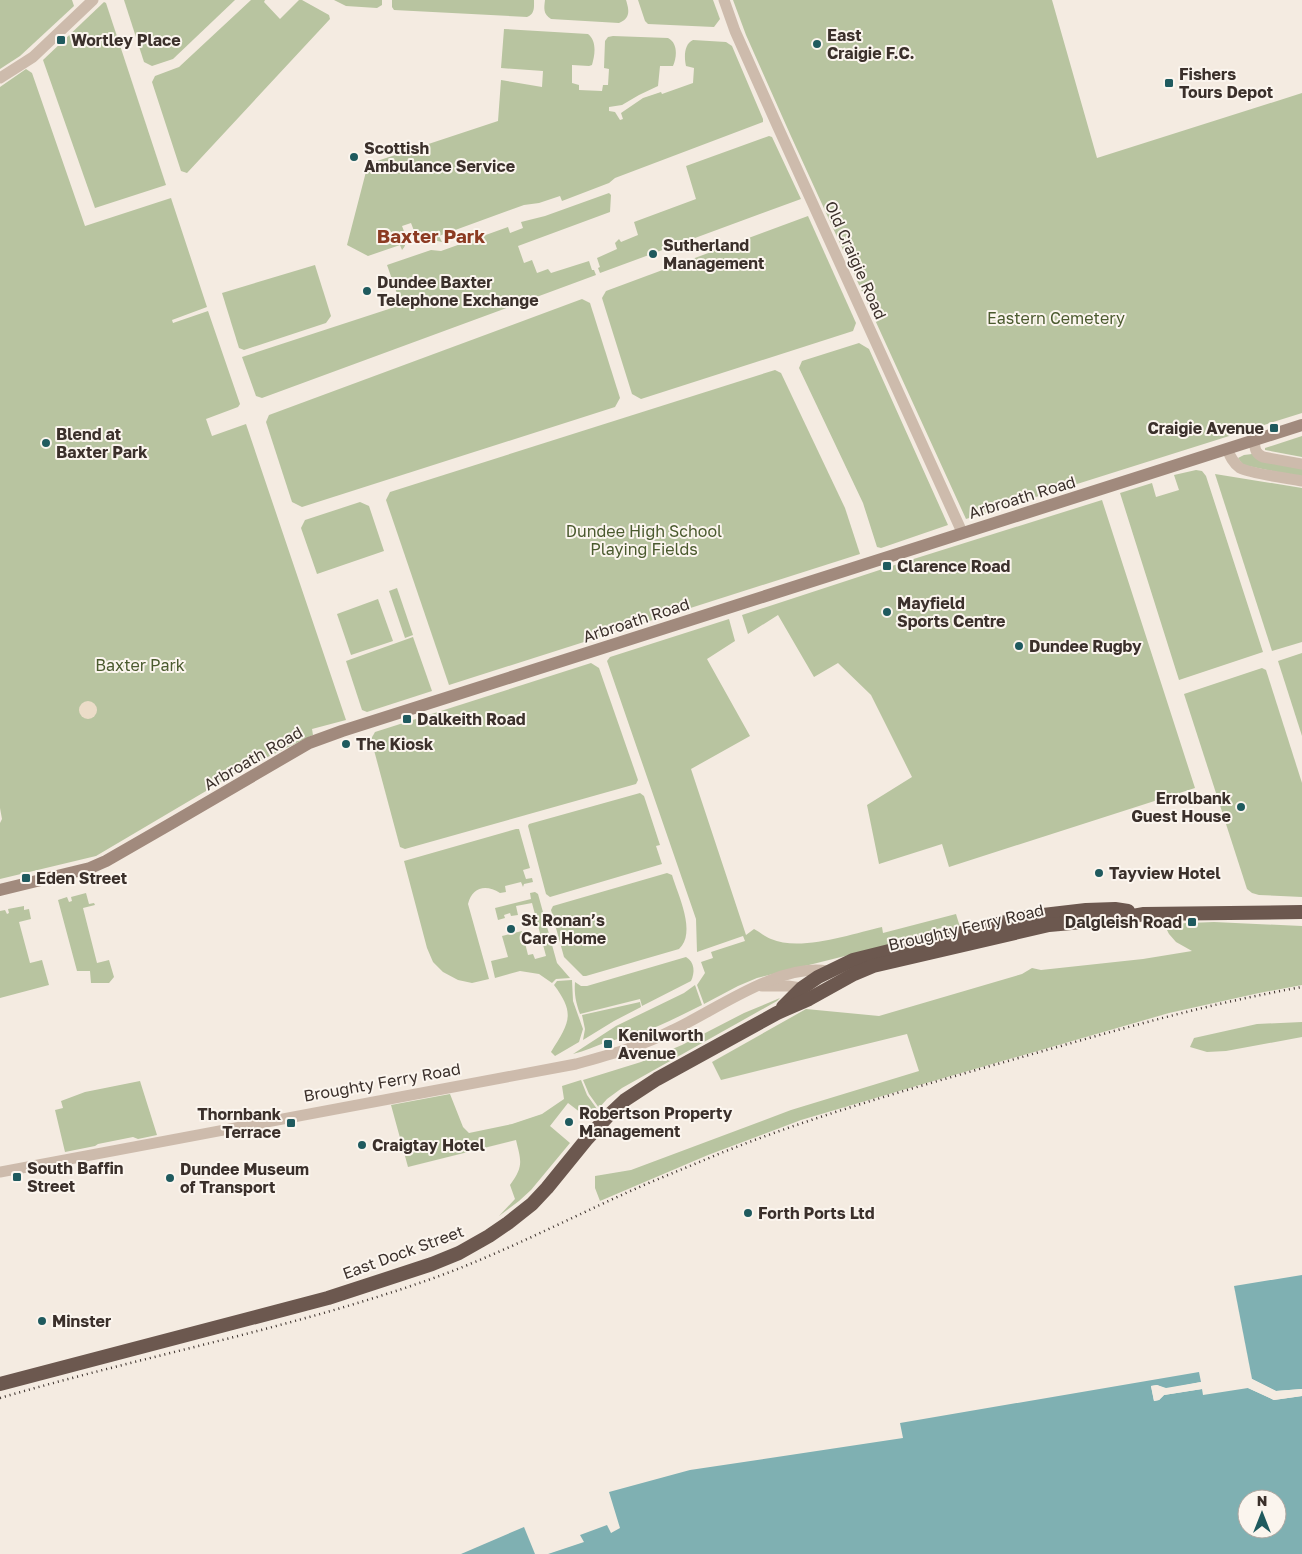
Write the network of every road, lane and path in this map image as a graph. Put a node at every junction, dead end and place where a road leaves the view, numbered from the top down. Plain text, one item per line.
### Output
1 (93, 0) edge
2 (724, 0) edge
3 (0, 78) edge
4 (1302, 425) edge
5 (1254, 440) junction
6 (1227, 449) junction
7 (1302, 464) edge
8 (1302, 481) edge
9 (962, 532) junction
10 (0, 890) edge
11 (1302, 912) edge
12 (1144, 914) junction
13 (827, 971) junction
14 (757, 986) junction
15 (802, 988) junction
16 (819, 993) junction
17 (777, 1013) junction
18 (0, 1172) edge
19 (0, 1384) edge

1 - 3 street
2 - 9 street, Old Craigie Road
4 - 5 main road, Arbroath Road
5 - 6 main road, Arbroath Road
5 - 7 street
6 - 8 street
6 - 9 main road, Arbroath Road
9 - 10 main road, Arbroath Road
11 - 12 highway, Broughty Ferry Road
12 - 13 highway, Broughty Ferry Road
12 - 16 highway, Broughty Ferry Road
13 - 14 street, Broughty Ferry Road
13 - 15 highway, Broughty Ferry Road
14 - 15 street, Broughty Ferry Road
14 - 18 street, Broughty Ferry Road
15 - 16 street, Broughty Ferry Road
15 - 17 highway, East Dock Street
16 - 17 highway, East Dock Street
17 - 19 highway, East Dock Street

